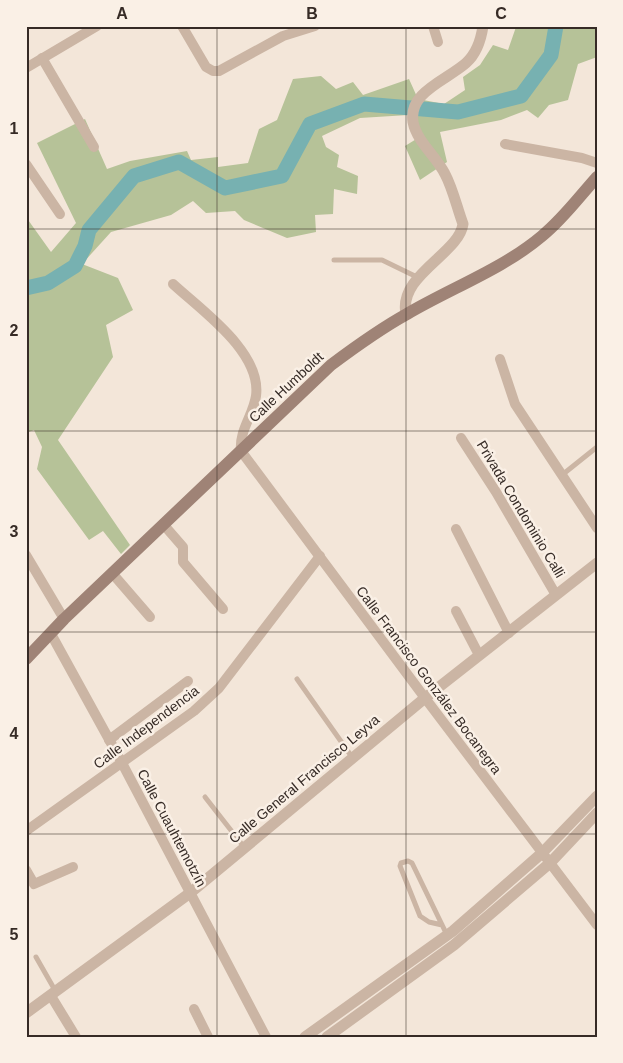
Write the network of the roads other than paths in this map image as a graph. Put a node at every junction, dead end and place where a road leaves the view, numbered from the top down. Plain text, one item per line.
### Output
1 (97, 26) edge
2 (182, 26) edge
3 (315, 26) edge
4 (434, 26) edge
5 (484, 26) edge
6 (438, 42) dead end
7 (42, 58) junction
8 (26, 68) edge
9 (505, 144) dead end
10 (94, 147) dead end
11 (597, 163) edge
12 (26, 164) edge
13 (597, 177) edge
14 (60, 214) dead end
15 (334, 260) dead end
16 (419, 278) junction
17 (172, 284) dead end
18 (406, 314) junction
19 (500, 359) dead end
20 (461, 438) dead end
21 (597, 447) edge
22 (241, 451) junction
23 (561, 476) junction
24 (163, 524) junction
25 (597, 528) edge
26 (456, 529) dead end
27 (26, 555) edge
28 (320, 556) junction
29 (597, 563) edge
30 (112, 573) junction
31 (556, 595) junction
32 (223, 609) dead end
33 (456, 611) dead end
34 (150, 617) dead end
35 (64, 619) junction
36 (509, 633) junction
37 (51, 634) junction
38 (28, 654) edge
39 (480, 655) junction
40 (297, 678) dead end
41 (188, 681) dead end
42 (424, 698) junction
43 (109, 740) junction
44 (352, 758) junction
45 (122, 763) junction
46 (597, 796) edge
47 (205, 797) dead end
48 (597, 813) edge
49 (26, 831) edge
50 (245, 847) junction
51 (542, 853) junction
52 (550, 863) junction
53 (73, 867) dead end
54 (26, 870) edge
55 (190, 892) junction
56 (597, 925) edge
57 (445, 930) junction
58 (36, 956) dead end
59 (54, 994) junction
60 (194, 1010) dead end
61 (26, 1013) edge
62 (76, 1037) edge
63 (208, 1037) edge
64 (266, 1037) edge
65 (305, 1037) edge
66 (327, 1037) edge

1 - 7 street
2 - 3 street
4 - 6 street
5 - 16 street
7 - 8 street
7 - 10 street
9 - 11 street
12 - 14 street
13 - 18 main road, Calle Humboldt
15 - 16 lane
16 - 18 street
17 - 22 street
18 - 22 main road, Calle Humboldt
19 - 23 street
20 - 31 street, Privada Condominio Calli
21 - 23 lane
22 - 24 main road, Calle Humboldt
22 - 28 street, Calle Francisco González Bocanegra
23 - 25 street
24 - 30 main road, Calle Humboldt
24 - 32 street
26 - 36 street
27 - 35 street
28 - 42 street, Calle Francisco González Bocanegra
28 - 45 street, Calle Independencia
29 - 31 street, Calle General Francisco Leyva
30 - 34 street
30 - 35 main road, Calle Humboldt
31 - 36 street, Calle General Francisco Leyva
33 - 39 street
35 - 37 main road, Calle Humboldt
36 - 39 street, Calle General Francisco Leyva
37 - 38 main road, Calle Humboldt
37 - 43 street, Calle Cuauhtemotzín
39 - 42 street, Calle General Francisco Leyva
40 - 44 lane
41 - 43 street
42 - 44 street, Calle General Francisco Leyva
42 - 51 street, Calle Francisco González Bocanegra
43 - 45 street, Calle Cuauhtemotzín
44 - 50 street, Calle General Francisco Leyva
45 - 49 street, Calle Independencia
45 - 55 street, Calle Cuauhtemotzín
46 - 51 street
47 - 50 lane
48 - 52 street
50 - 55 street, Calle General Francisco Leyva
51 - 52 street, Calle Francisco González Bocanegra
51 - 57 street
52 - 56 street, Calle Francisco González Bocanegra
52 - 66 street
53 - 54 street
55 - 59 street, Calle General Francisco Leyva
55 - 64 street, Calle Cuauhtemotzín
57 - 57 lane
57 - 65 street
58 - 59 lane
59 - 61 street, Calle General Francisco Leyva
59 - 62 street
60 - 63 street

